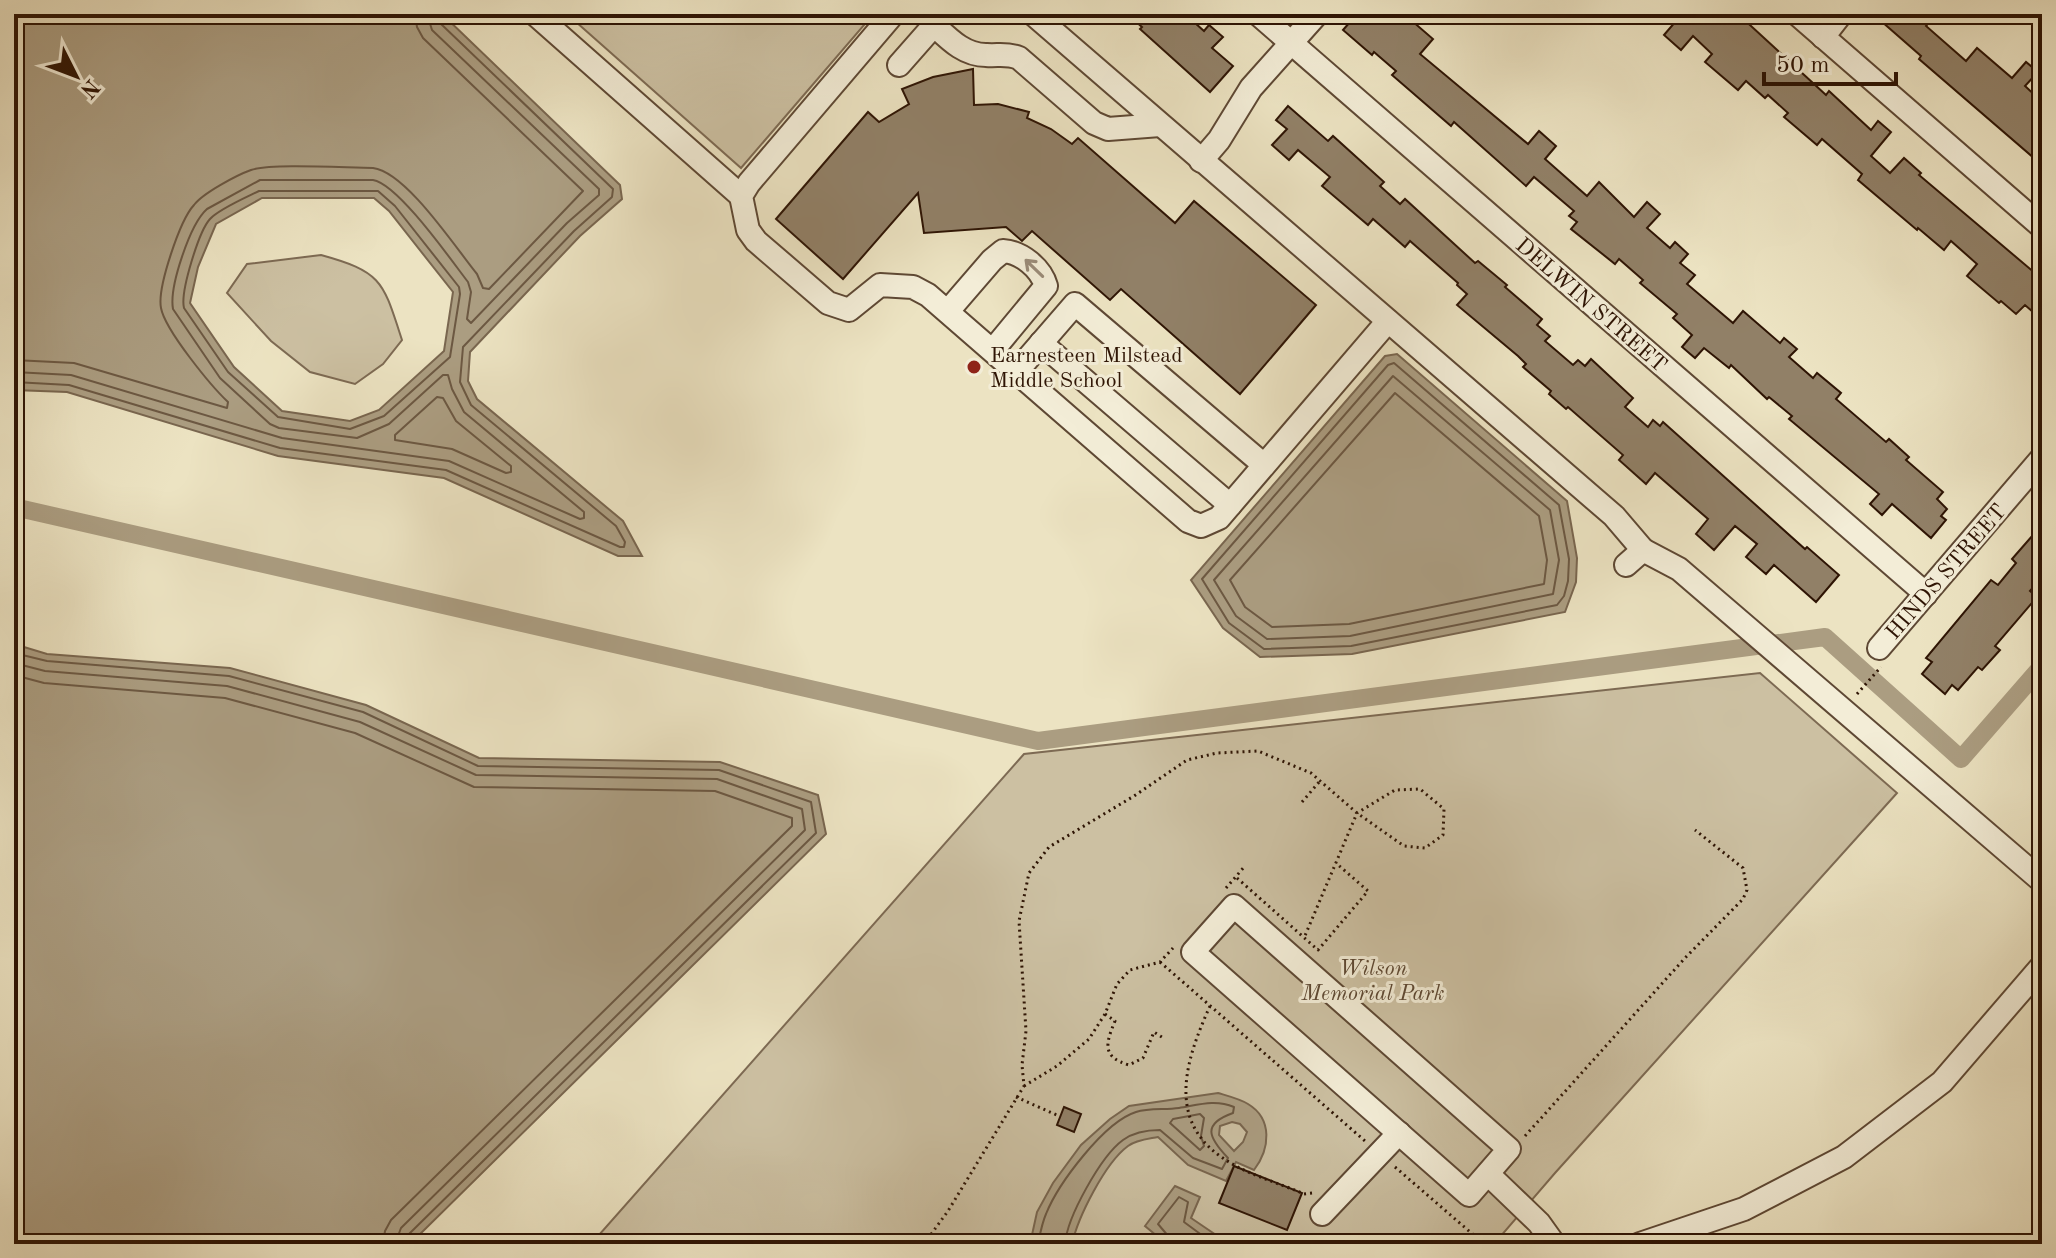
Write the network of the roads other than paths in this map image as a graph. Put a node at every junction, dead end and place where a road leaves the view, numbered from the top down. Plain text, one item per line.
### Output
1 (535, 14) edge
2 (893, 14) edge
3 (1033, 14) edge
4 (1258, 14) edge
5 (1317, 14) edge
6 (1797, 14) edge
7 (1841, 14) edge
8 (939, 20) edge
9 (1823, 37) junction
10 (1291, 43) junction
11 (899, 65) dead end
12 (1160, 125) junction
13 (1201, 161) junction
14 (741, 196) junction
15 (2042, 227) edge
16 (948, 311) junction
17 (1388, 321) junction
18 (1041, 343) junction
19 (993, 350) junction
20 (1017, 371) junction
21 (2042, 458) edge
22 (1264, 465) junction
23 (1230, 505) junction
24 (1926, 594) junction
25 (1880, 658) road end
26 (2042, 881) edge
27 (2042, 966) edge
28 (1399, 1133) junction
29 (1488, 1174) junction
30 (1322, 1214) dead end
31 (1554, 1244) edge
32 (1643, 1244) edge

1 - 14 street
2 - 14 street
3 - 12 street
4 - 10 street, DELWIN STREET
5 - 10 street
6 - 9 street
7 - 9 street
8 - 11 street
8 - 12 street
9 - 15 street
10 - 13 street
10 - 24 street, DELWIN STREET
12 - 13 street
13 - 17 street
14 - 16 street
16 - 19 street
19 -> 16 street
17 - 22 street
17 - 26 street
18 - 20 street
18 - 22 street
18 - 23 street
19 - 20 street
20 - 23 street
21 - 24 street, HINDS STREET
22 - 23 street
24 - 25 street, HINDS STREET
27 - 32 street
28 - 29 street
28 - 29 street
28 - 30 street
29 - 31 street

